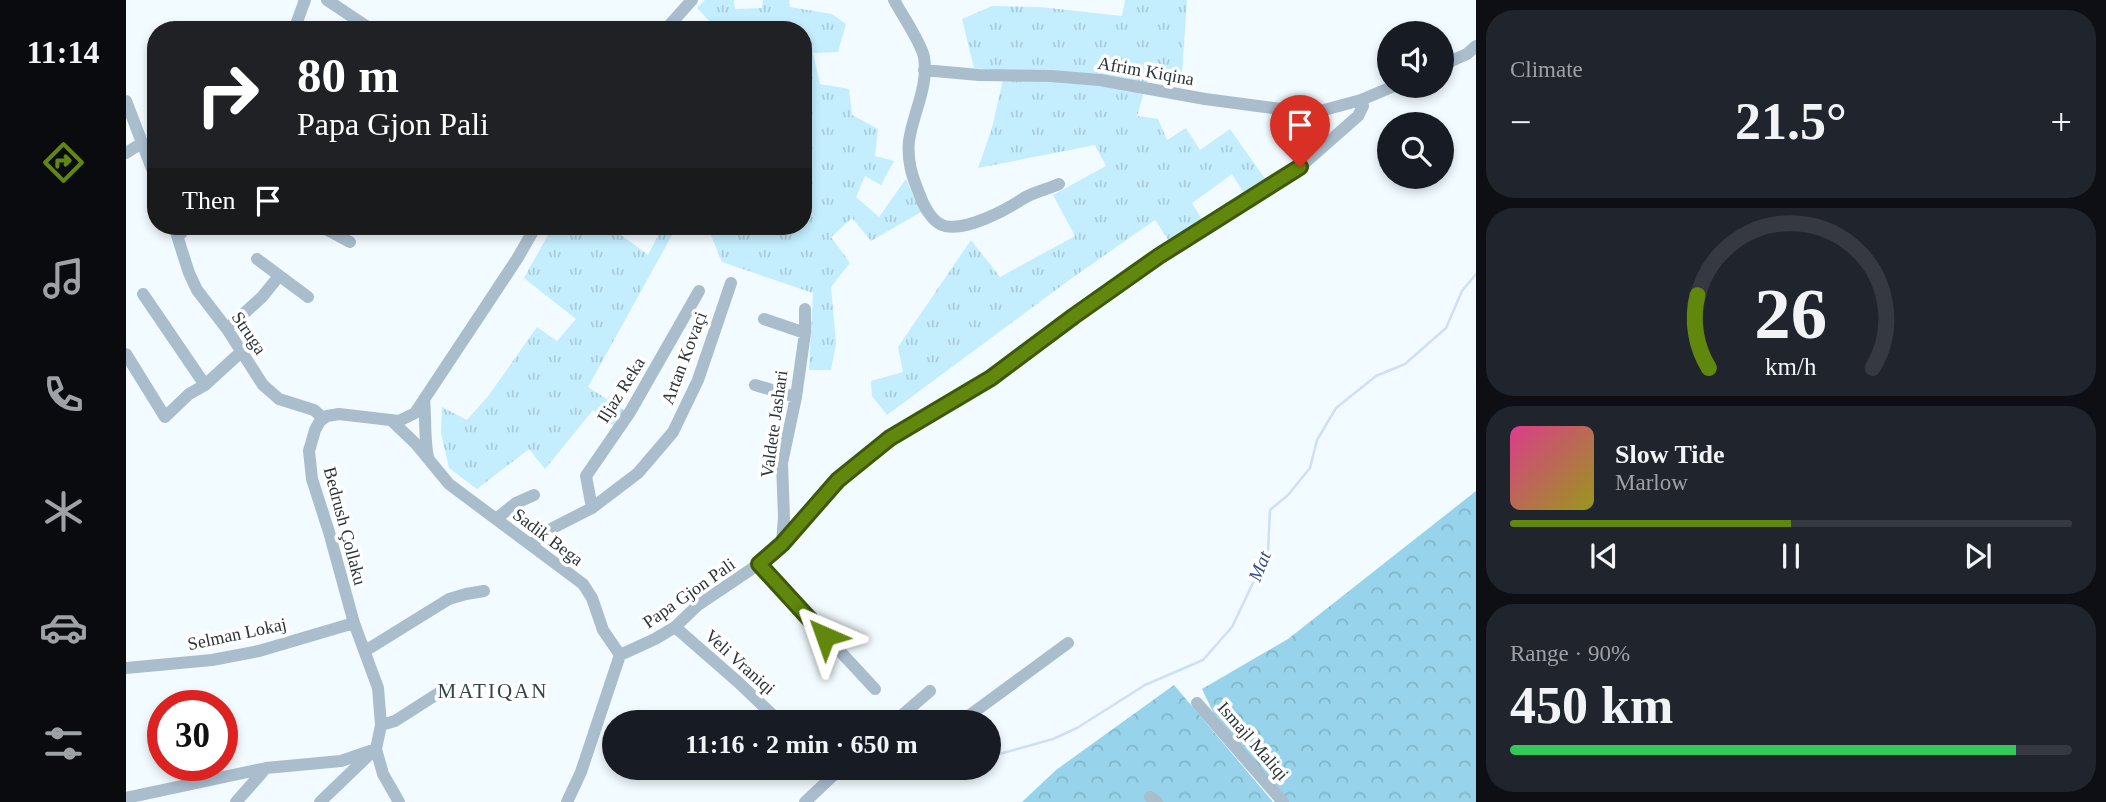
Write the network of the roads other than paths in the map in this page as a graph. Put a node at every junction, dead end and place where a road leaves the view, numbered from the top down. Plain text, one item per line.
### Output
1 (305, 0) edge
2 (327, 0) edge
3 (692, 0) edge
4 (894, 0) edge
5 (297, 21) edge
6 (358, 21) edge
7 (673, 21) edge
8 (1476, 46) edge
9 (1454, 60) edge
10 (924, 70) junction
11 (1377, 93) edge
12 (1361, 100) junction
13 (126, 101) edge
14 (142, 143) junction
15 (126, 153) edge
16 (147, 156) edge
17 (1059, 184) dead end
18 (177, 235) edge
19 (337, 235) edge
20 (531, 235) edge
21 (350, 242) dead end
22 (257, 259) dead end
23 (279, 276) junction
24 (731, 283) dead end
25 (699, 291) dead end
26 (143, 293) dead end
27 (308, 297) dead end
28 (805, 309) dead end
29 (764, 319) dead end
30 (227, 330) junction
31 (805, 333) junction
32 (241, 352) junction
33 (126, 354) edge
34 (205, 385) junction
35 (755, 385) dead end
36 (796, 397) junction
37 (424, 399) junction
38 (323, 418) junction
39 (392, 421) junction
40 (428, 457) junction
41 (534, 495) dead end
42 (592, 508) junction
43 (496, 519) junction
44 (782, 544) junction
45 (531, 545) junction
46 (759, 564) junction
47 (484, 591) dead end
48 (354, 623) junction
49 (675, 627) junction
50 (1068, 643) dead end
51 (365, 651) junction
52 (620, 655) junction
53 (126, 668) edge
54 (445, 689) dead end
55 (874, 689) dead end
56 (930, 691) dead end
57 (1197, 703) dead end
58 (767, 710) edge
59 (908, 710) edge
60 (977, 710) edge
61 (381, 725) junction
62 (376, 749) junction
63 (266, 768) junction
64 (824, 780) edge
65 (126, 798) edge
66 (236, 802) edge
67 (320, 802) edge
68 (399, 802) edge
69 (567, 802) edge
70 (805, 802) edge
71 (1283, 802) edge

1 - 5 street
2 - 6 street
3 - 7 street
4 - 10 street
8 - 9 street
10 - 12 street, Afrim Kiqina
10 - 17 street
11 - 12 street
12 - 44 street, Papa Gjon Pali
13 - 14 street
14 - 15 street
14 - 16 street
18 - 30 street, Struga
19 - 21 street
20 - 37 street
22 - 23 street
23 - 27 street
23 - 30 street
24 - 42 street, Artan Kovaçi
25 - 42 street, Iljaz Reka
26 - 34 street
28 - 31 street, Valdete Jashari
29 - 31 street
30 - 32 street, Struga
31 - 36 street, Valdete Jashari
32 - 34 street
32 - 38 street, Struga
33 - 34 street
35 - 36 street
36 - 44 street, Valdete Jashari
37 - 39 street
37 - 40 street
38 - 39 street
38 - 48 street, Bedrush Çollaku
39 - 40 street, Sadik Bega
40 - 43 street, Sadik Bega
41 - 43 street, Sadik Bega
42 - 45 street, Artan Kovaçi
43 - 45 street, Sadik Bega
44 - 46 street, Papa Gjon Pali
45 - 52 street, Sadik Bega
46 - 49 street, Papa Gjon Pali
46 - 55 street
47 - 51 street
48 - 51 street, Bedrush Çollaku
48 - 53 street, Selman Lokaj
49 - 52 street, Papa Gjon Pali
49 - 58 street, Veli Vraniqi
50 - 60 street
51 - 61 street, Bedrush Çollaku
52 - 69 street
54 - 61 street
56 - 59 street
57 - 71 street, Ismajl Maliqi
61 - 62 street, Bedrush Çollaku
62 - 63 street
62 - 67 street
62 - 68 street
63 - 65 street
63 - 66 street
64 - 70 street

